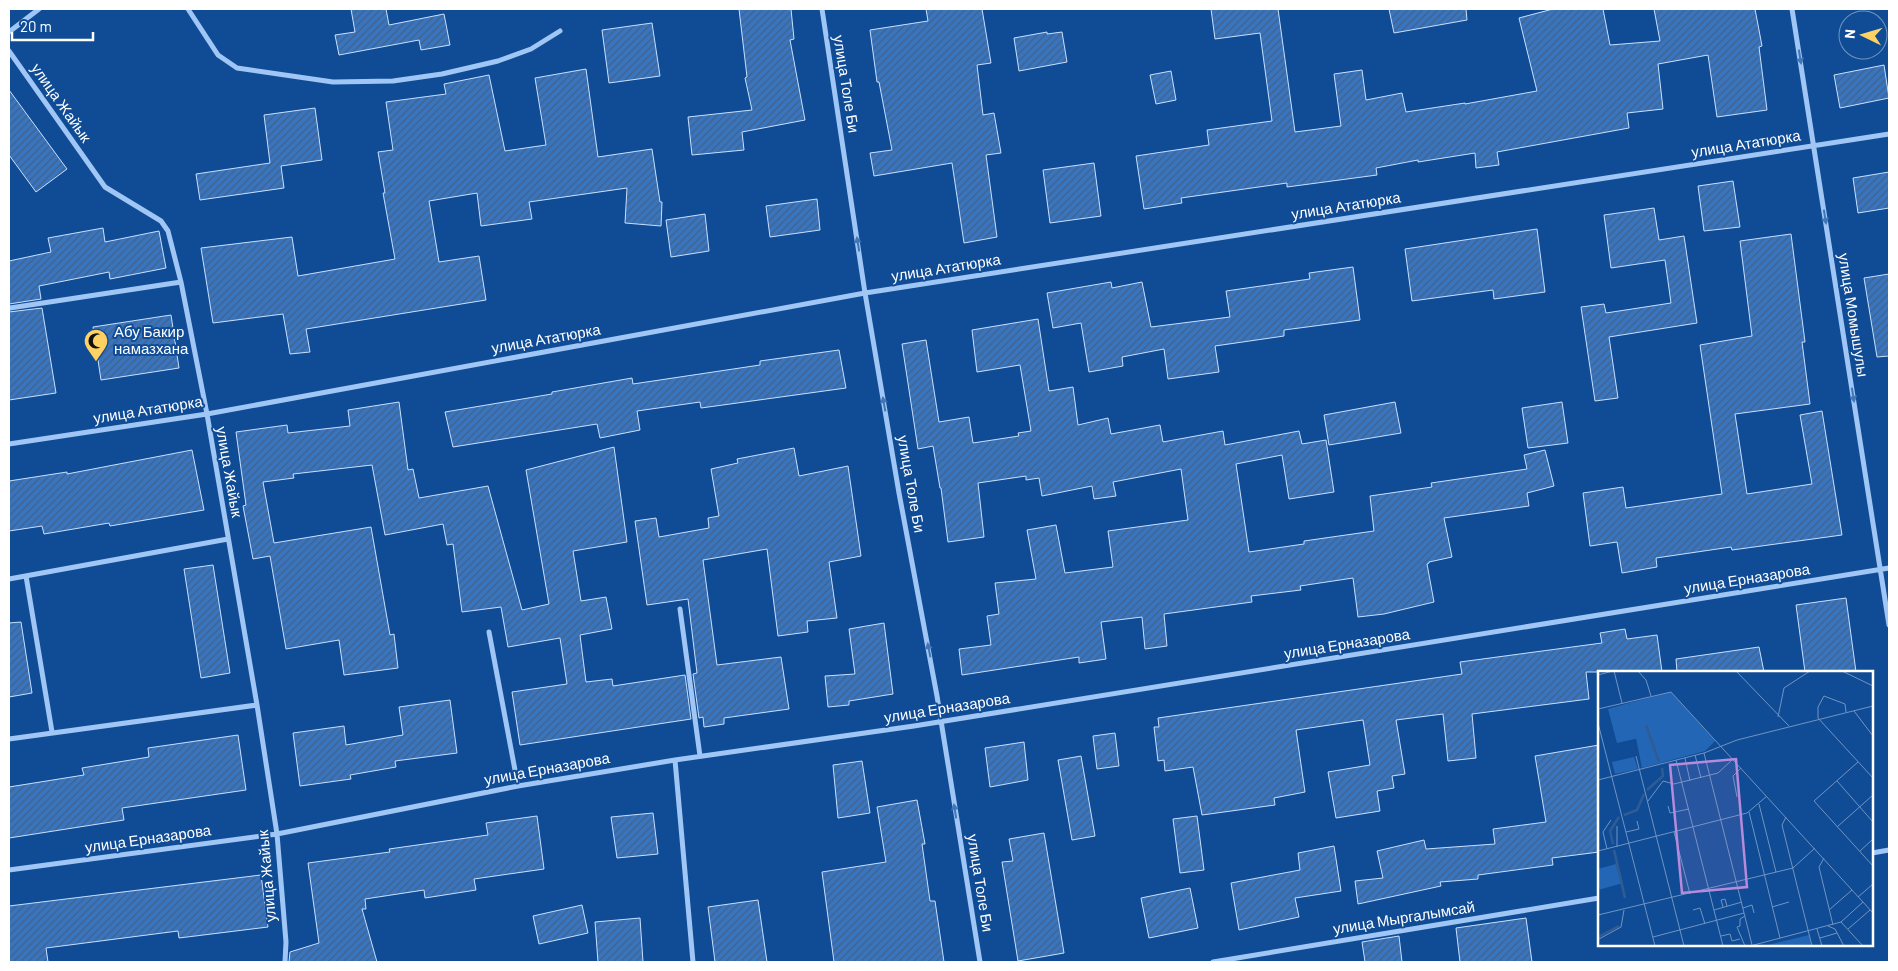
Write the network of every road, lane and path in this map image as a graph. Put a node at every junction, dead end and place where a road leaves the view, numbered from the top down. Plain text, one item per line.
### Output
1 (39, 9) edge
2 (188, 9) edge
3 (822, 9) edge
4 (1792, 9) edge
5 (560, 31) dead end
6 (9, 32) edge
7 (9, 51) edge
8 (1889, 134) edge
9 (1814, 146) junction
10 (181, 282) junction
11 (865, 293) junction
12 (10, 308) dead end
13 (206, 414) junction
14 (9, 444) edge
15 (228, 539) junction
16 (1889, 568) edge
17 (1880, 570) junction
18 (26, 576) junction
19 (9, 579) edge
20 (680, 609) dead end
21 (1889, 625) edge
22 (489, 632) dead end
23 (257, 706) junction
24 (941, 722) junction
25 (52, 732) junction
26 (9, 739) edge
27 (700, 756) junction
28 (675, 760) junction
29 (518, 786) junction
30 (276, 834) junction
31 (1889, 850) edge
32 (1873, 853) edge
33 (9, 870) edge
34 (1598, 898) edge
35 (285, 962) edge
36 (694, 962) edge
37 (980, 962) edge
38 (1214, 962) edge

1 - 6 street
2 - 5 street
11 -> 3 street, улица Толе Би
4 -> 9 street, улица Момышулы
7 - 10 street, улица Жайык
8 - 9 street, улица Ататюрка
9 - 11 street, улица Ататюрка
9 -> 17 street, улица Момышулы
10 - 12 street
10 - 13 street, улица Жайык
11 - 13 street, улица Ататюрка
24 -> 11 street, улица Толе Би
13 - 14 street, улица Ататюрка
13 - 15 street, улица Жайык
15 - 18 street
15 - 23 street, улица Жайык
16 - 17 street, улица Ерназарова
17 - 21 street, улица Момышулы
17 - 24 street, улица Ерназарова
18 - 19 street
18 - 25 street
20 - 27 street
22 - 29 street
23 - 25 street
23 - 30 street, улица Жайык
24 - 27 street, улица Ерназарова
37 -> 24 street, улица Толе Би
25 - 26 street
27 - 28 street, улица Ерназарова
28 - 29 street, улица Ерназарова
28 - 36 street
29 - 30 street, улица Ерназарова
30 - 33 street, улица Ерназарова
30 - 35 street, улица Жайык
31 - 32 street
34 - 38 street, улица Мыргалымсай

